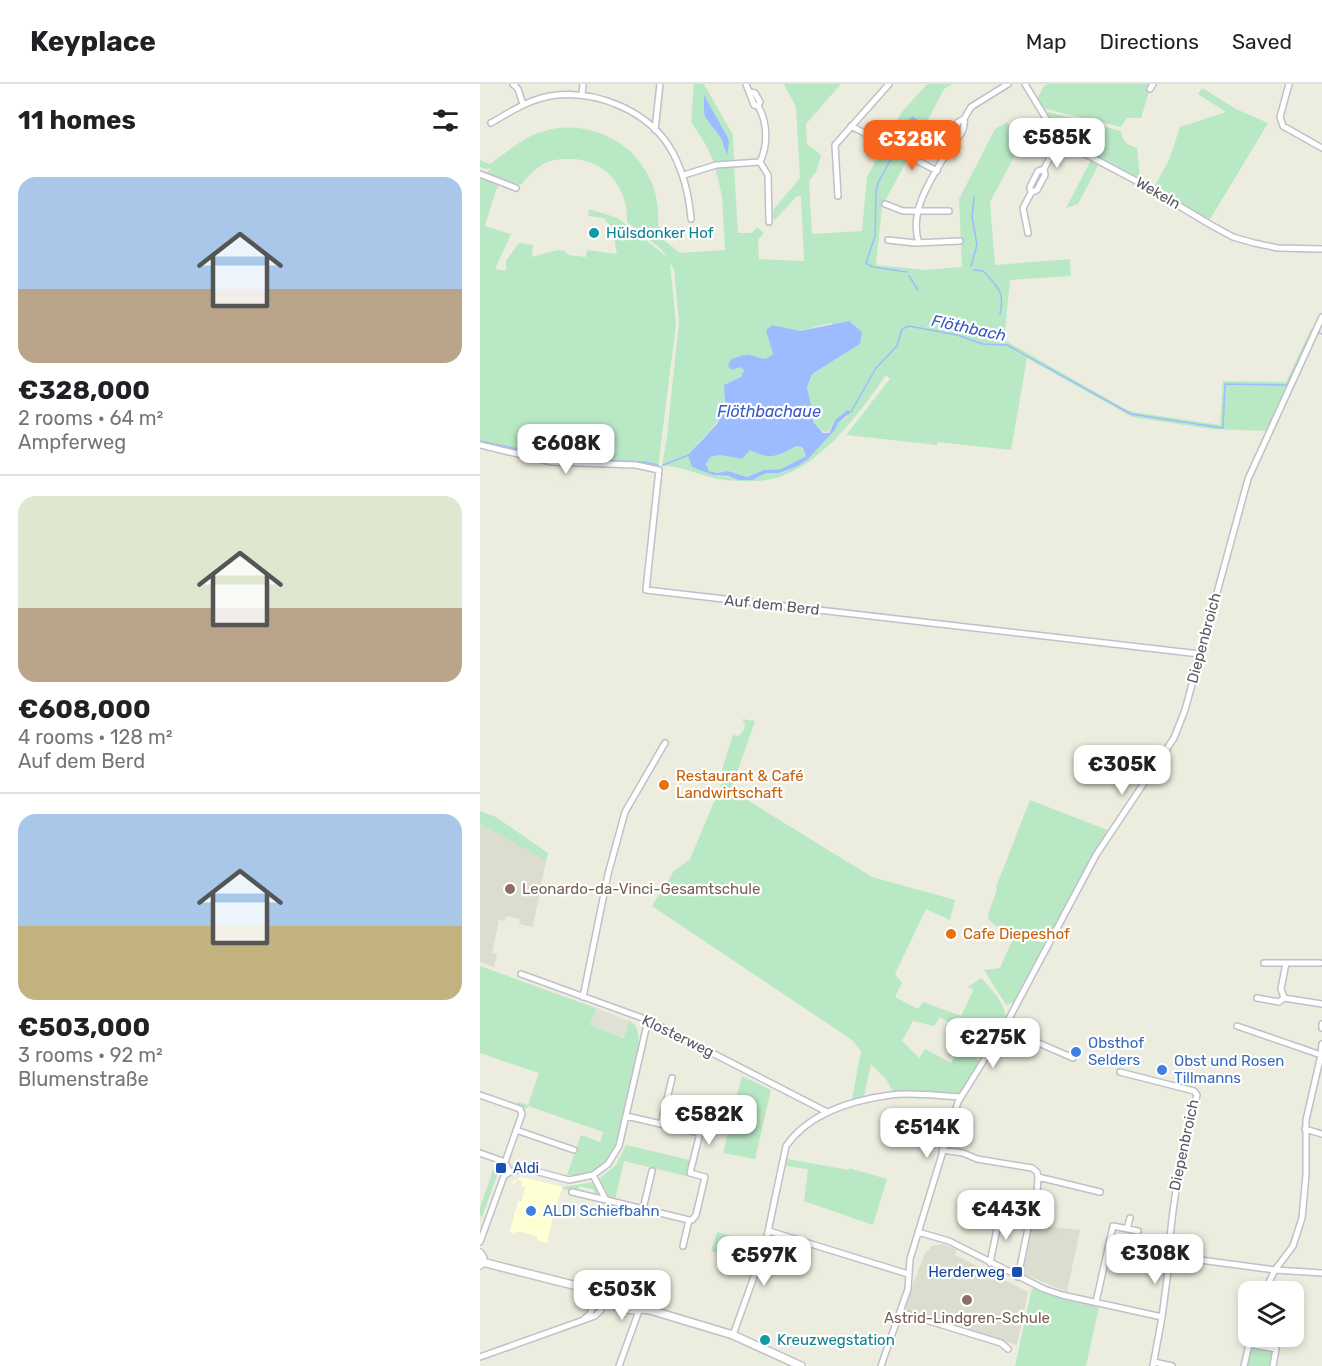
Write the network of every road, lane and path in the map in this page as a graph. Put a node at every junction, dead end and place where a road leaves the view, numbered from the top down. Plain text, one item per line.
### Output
1 (513, 84) edge
2 (583, 84) edge
3 (660, 84) edge
4 (746, 84) edge
5 (889, 84) edge
6 (1008, 84) edge
7 (1025, 84) edge
8 (1289, 84) edge
9 (582, 95) junction
10 (523, 104) junction
11 (491, 123) dead end
12 (851, 126) junction
13 (655, 130) junction
14 (1059, 140) junction
15 (1322, 148) edge
16 (760, 162) junction
17 (937, 171) junction
18 (480, 174) edge
19 (684, 175) junction
20 (516, 188) dead end
21 (838, 196) dead end
22 (885, 204) dead end
23 (949, 211) dead end
24 (918, 212) junction
25 (691, 219) dead end
26 (769, 222) dead end
27 (1028, 233) dead end
28 (888, 240) dead end
29 (960, 241) dead end
30 (919, 243) junction
31 (1322, 249) edge
32 (1322, 317) edge
33 (480, 445) edge
34 (1200, 654) junction
35 (664, 742) dead end
36 (1264, 963) dead end
37 (1286, 963) junction
38 (1320, 963) dead end
39 (521, 974) dead end
40 (583, 997) junction
41 (1257, 998) dead end
42 (1284, 998) junction
43 (1322, 1004) edge
44 (648, 1020) junction
45 (1237, 1026) dead end
46 (1004, 1028) junction
47 (1322, 1044) edge
48 (1321, 1055) edge
49 (1073, 1058) dead end
50 (1120, 1072) dead end
51 (672, 1078) dead end
52 (480, 1095) edge
53 (960, 1097) junction
54 (703, 1099) dead end
55 (827, 1112) junction
56 (626, 1116) junction
57 (661, 1124) junction
58 (1305, 1129) junction
59 (516, 1130) junction
60 (695, 1132) junction
61 (1322, 1134) edge
62 (574, 1150) dead end
63 (942, 1150) junction
64 (480, 1153) edge
65 (505, 1162) junction
66 (652, 1171) dead end
67 (510, 1172) junction
68 (593, 1175) junction
69 (1038, 1178) junction
70 (1100, 1191) dead end
71 (572, 1192) dead end
72 (606, 1200) junction
73 (643, 1209) junction
74 (999, 1214) dead end
75 (1130, 1218) dead end
76 (480, 1219) edge
77 (689, 1220) junction
78 (487, 1221) junction
79 (1127, 1229) junction
80 (769, 1231) junction
81 (1138, 1231) dead end
82 (918, 1232) junction
83 (480, 1242) edge
84 (682, 1246) dead end
85 (480, 1252) edge
86 (1170, 1256) junction
87 (990, 1263) junction
88 (481, 1264) edge
89 (1275, 1270) junction
90 (1322, 1273) edge
91 (908, 1274) junction
92 (1018, 1277) junction
93 (1270, 1281) edge
94 (598, 1294) junction
95 (604, 1301) junction
96 (1096, 1302) junction
97 (640, 1308) junction
98 (900, 1312) junction
99 (1162, 1317) junction
100 (583, 1320) junction
101 (733, 1335) junction
102 (1248, 1347) edge
103 (1268, 1347) edge
104 (1008, 1349) dead end
105 (480, 1357) edge
106 (1153, 1364) edge
107 (619, 1366) edge
108 (801, 1366) edge
109 (881, 1366) edge
110 (1172, 1366) edge
111 (1244, 1366) edge
112 (1272, 1366) edge

1 - 10 street
2 - 9 street
3 - 13 street
4 - 16 street
5 - 12 street
6 - 17 street
7 - 14 street
8 - 15 street
9 - 10 street
9 - 13 street
10 - 11 street
12 - 17 street
12 - 21 street
13 - 19 street
14 - 27 street
14 - 31 street, Wekeln
16 - 19 street
16 - 26 street
17 - 24 street
18 - 20 street
19 - 25 street
22 - 24 street
23 - 24 street
24 - 30 street
28 - 30 street
29 - 30 street
32 - 34 street, Diepenbroich
33 - 34 street, Auf dem Berd
34 - 46 street, Diepenbroich
35 - 40 street
36 - 37 street
37 - 38 street
37 - 42 street
39 - 40 street, Klosterweg
40 - 44 street, Klosterweg
41 - 42 street
42 - 43 street
44 - 55 street, Klosterweg
44 - 56 street
45 - 48 street
46 - 49 street
46 - 53 street
47 - 48 street
48 - 58 street
50 - 86 street, Diepenbroich
51 - 57 street
52 - 59 street
53 - 55 street
53 - 63 street
54 - 60 street
55 - 80 street
56 - 57 street
56 - 68 street
57 - 60 street
58 - 61 street
58 - 89 street
59 - 62 street
59 - 65 street
60 - 77 street
63 - 69 street
63 - 82 street
64 - 65 street
65 - 67 street
66 - 73 street
67 - 68 street
67 - 78 street
68 - 72 street
69 - 70 street
69 - 92 street
71 - 72 street
72 - 73 street
73 - 77 street
74 - 87 street
75 - 79 street
76 - 78 street
77 - 84 street
78 - 83 street
79 - 81 street
79 - 96 street
80 - 91 street
80 - 101 street
82 - 87 street
82 - 91 street
85 - 88 street
86 - 89 street
86 - 99 street
87 - 92 street
88 - 94 street
89 - 90 street
89 - 93 street
91 - 98 street
92 - 96 street
94 - 95 street
94 - 97 street
94 - 100 street
95 - 97 street
95 - 100 street
96 - 99 street
97 - 101 street
97 - 107 street
98 - 104 street
98 - 109 street
99 - 106 street
100 - 105 street
101 - 108 street
102 - 111 street
103 - 112 street
106 - 110 street

